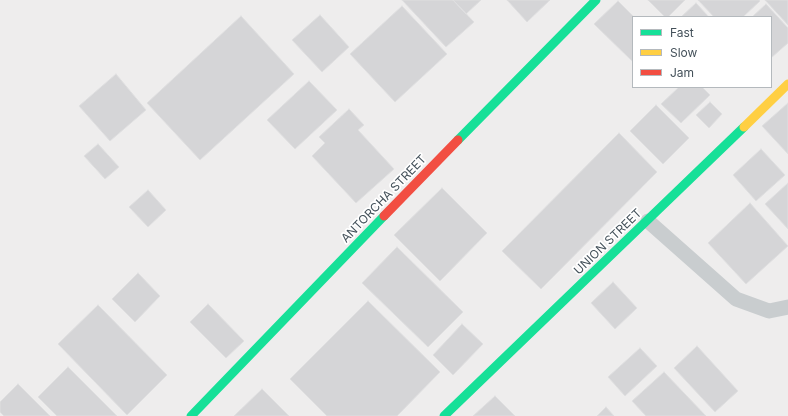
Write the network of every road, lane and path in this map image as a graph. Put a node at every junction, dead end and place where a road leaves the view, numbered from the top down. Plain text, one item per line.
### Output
1 (596, 0) edge
2 (788, 84) edge
3 (648, 221) junction
4 (788, 307) edge
5 (192, 416) edge
6 (444, 416) edge

1 - 5 main road, ANTORCHA STREET
2 - 3 main road, UNION STREET
3 - 4 lane
3 - 6 main road, UNION STREET

